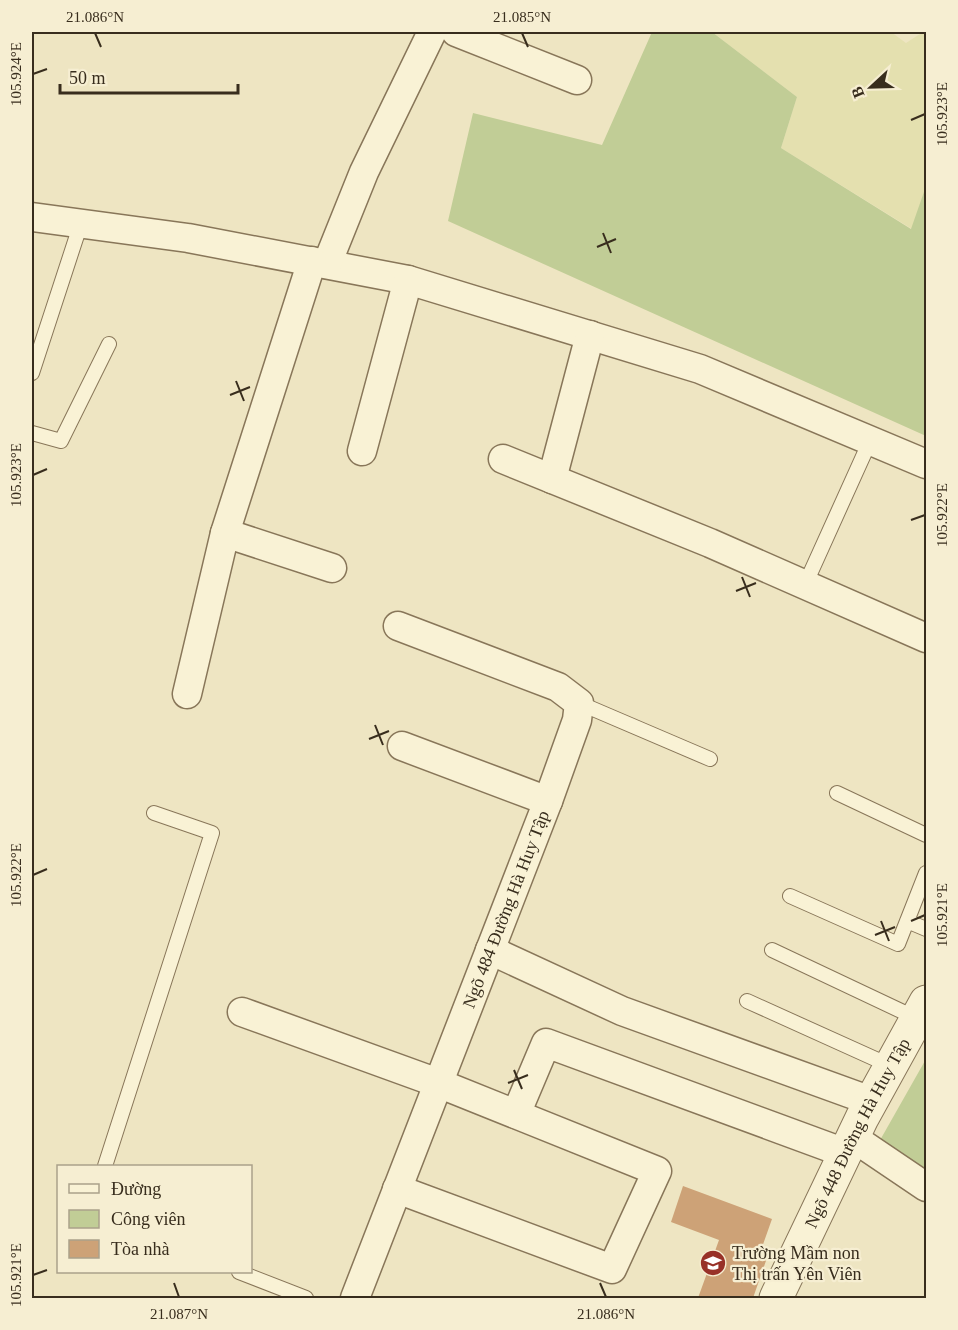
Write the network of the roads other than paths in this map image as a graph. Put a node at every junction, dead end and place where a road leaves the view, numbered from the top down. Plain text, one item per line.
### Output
1 (432, 32) edge
2 (456, 32) edge
3 (577, 80) dead end
4 (32, 217) edge
5 (81, 224) junction
6 (320, 263) junction
7 (408, 280) junction
8 (590, 335) junction
9 (110, 345) dead end
10 (32, 373) edge
11 (32, 433) edge
12 (870, 441) junction
13 (362, 451) dead end
14 (503, 459) dead end
15 (927, 464) edge
16 (552, 479) junction
17 (225, 533) junction
18 (332, 568) dead end
19 (805, 585) junction
20 (398, 626) dead end
21 (927, 638) edge
22 (187, 694) dead end
23 (579, 703) junction
24 (402, 746) dead end
25 (710, 759) dead end
26 (837, 793) dead end
27 (548, 801) junction
28 (154, 813) dead end
29 (927, 835) edge
30 (927, 873) edge
31 (790, 896) dead end
32 (907, 921) junction
33 (927, 929) edge
34 (490, 950) junction
35 (772, 950) dead end
36 (747, 1001) dead end
37 (922, 1010) edge
38 (242, 1012) dead end
39 (891, 1066) junction
40 (438, 1083) junction
41 (871, 1101) junction
42 (516, 1114) junction
43 (849, 1145) junction
44 (106, 1165) edge
45 (927, 1186) edge
46 (397, 1189) junction
47 (241, 1273) edge
48 (362, 1296) edge
49 (306, 1299) edge
50 (776, 1299) edge

1 - 6 street
2 - 3 street
4 - 5 street
5 - 6 street
5 - 10 lane
6 - 7 street
6 - 17 street
7 - 8 street
7 - 13 street
8 - 12 street
8 - 16 street
9 - 11 lane
12 - 15 street
12 - 19 lane
14 - 16 street
16 - 19 street
17 - 18 street
17 - 22 street
19 - 21 street
20 - 23 street
23 - 25 lane
23 - 27 street, Ngõ 484 Đường Hà Huy Tập
24 - 27 street
26 - 29 lane
27 - 34 street, Ngõ 484 Đường Hà Huy Tập
28 - 44 lane
30 - 32 lane
31 - 32 lane
32 - 33 lane
34 - 40 street, Ngõ 484 Đường Hà Huy Tập
34 - 41 street
35 - 37 lane
36 - 39 lane
37 - 39 street, Ngõ 448 Đường Hà Huy Tập
38 - 40 street
39 - 41 street, Ngõ 448 Đường Hà Huy Tập
40 - 42 street
40 - 46 street, Ngõ 484 Đường Hà Huy Tập
41 - 43 street, Ngõ 448 Đường Hà Huy Tập
42 - 43 street
42 - 46 street
43 - 45 street
43 - 50 street, Ngõ 448 Đường Hà Huy Tập
46 - 48 street, Ngõ 484 Đường Hà Huy Tập
47 - 49 lane

